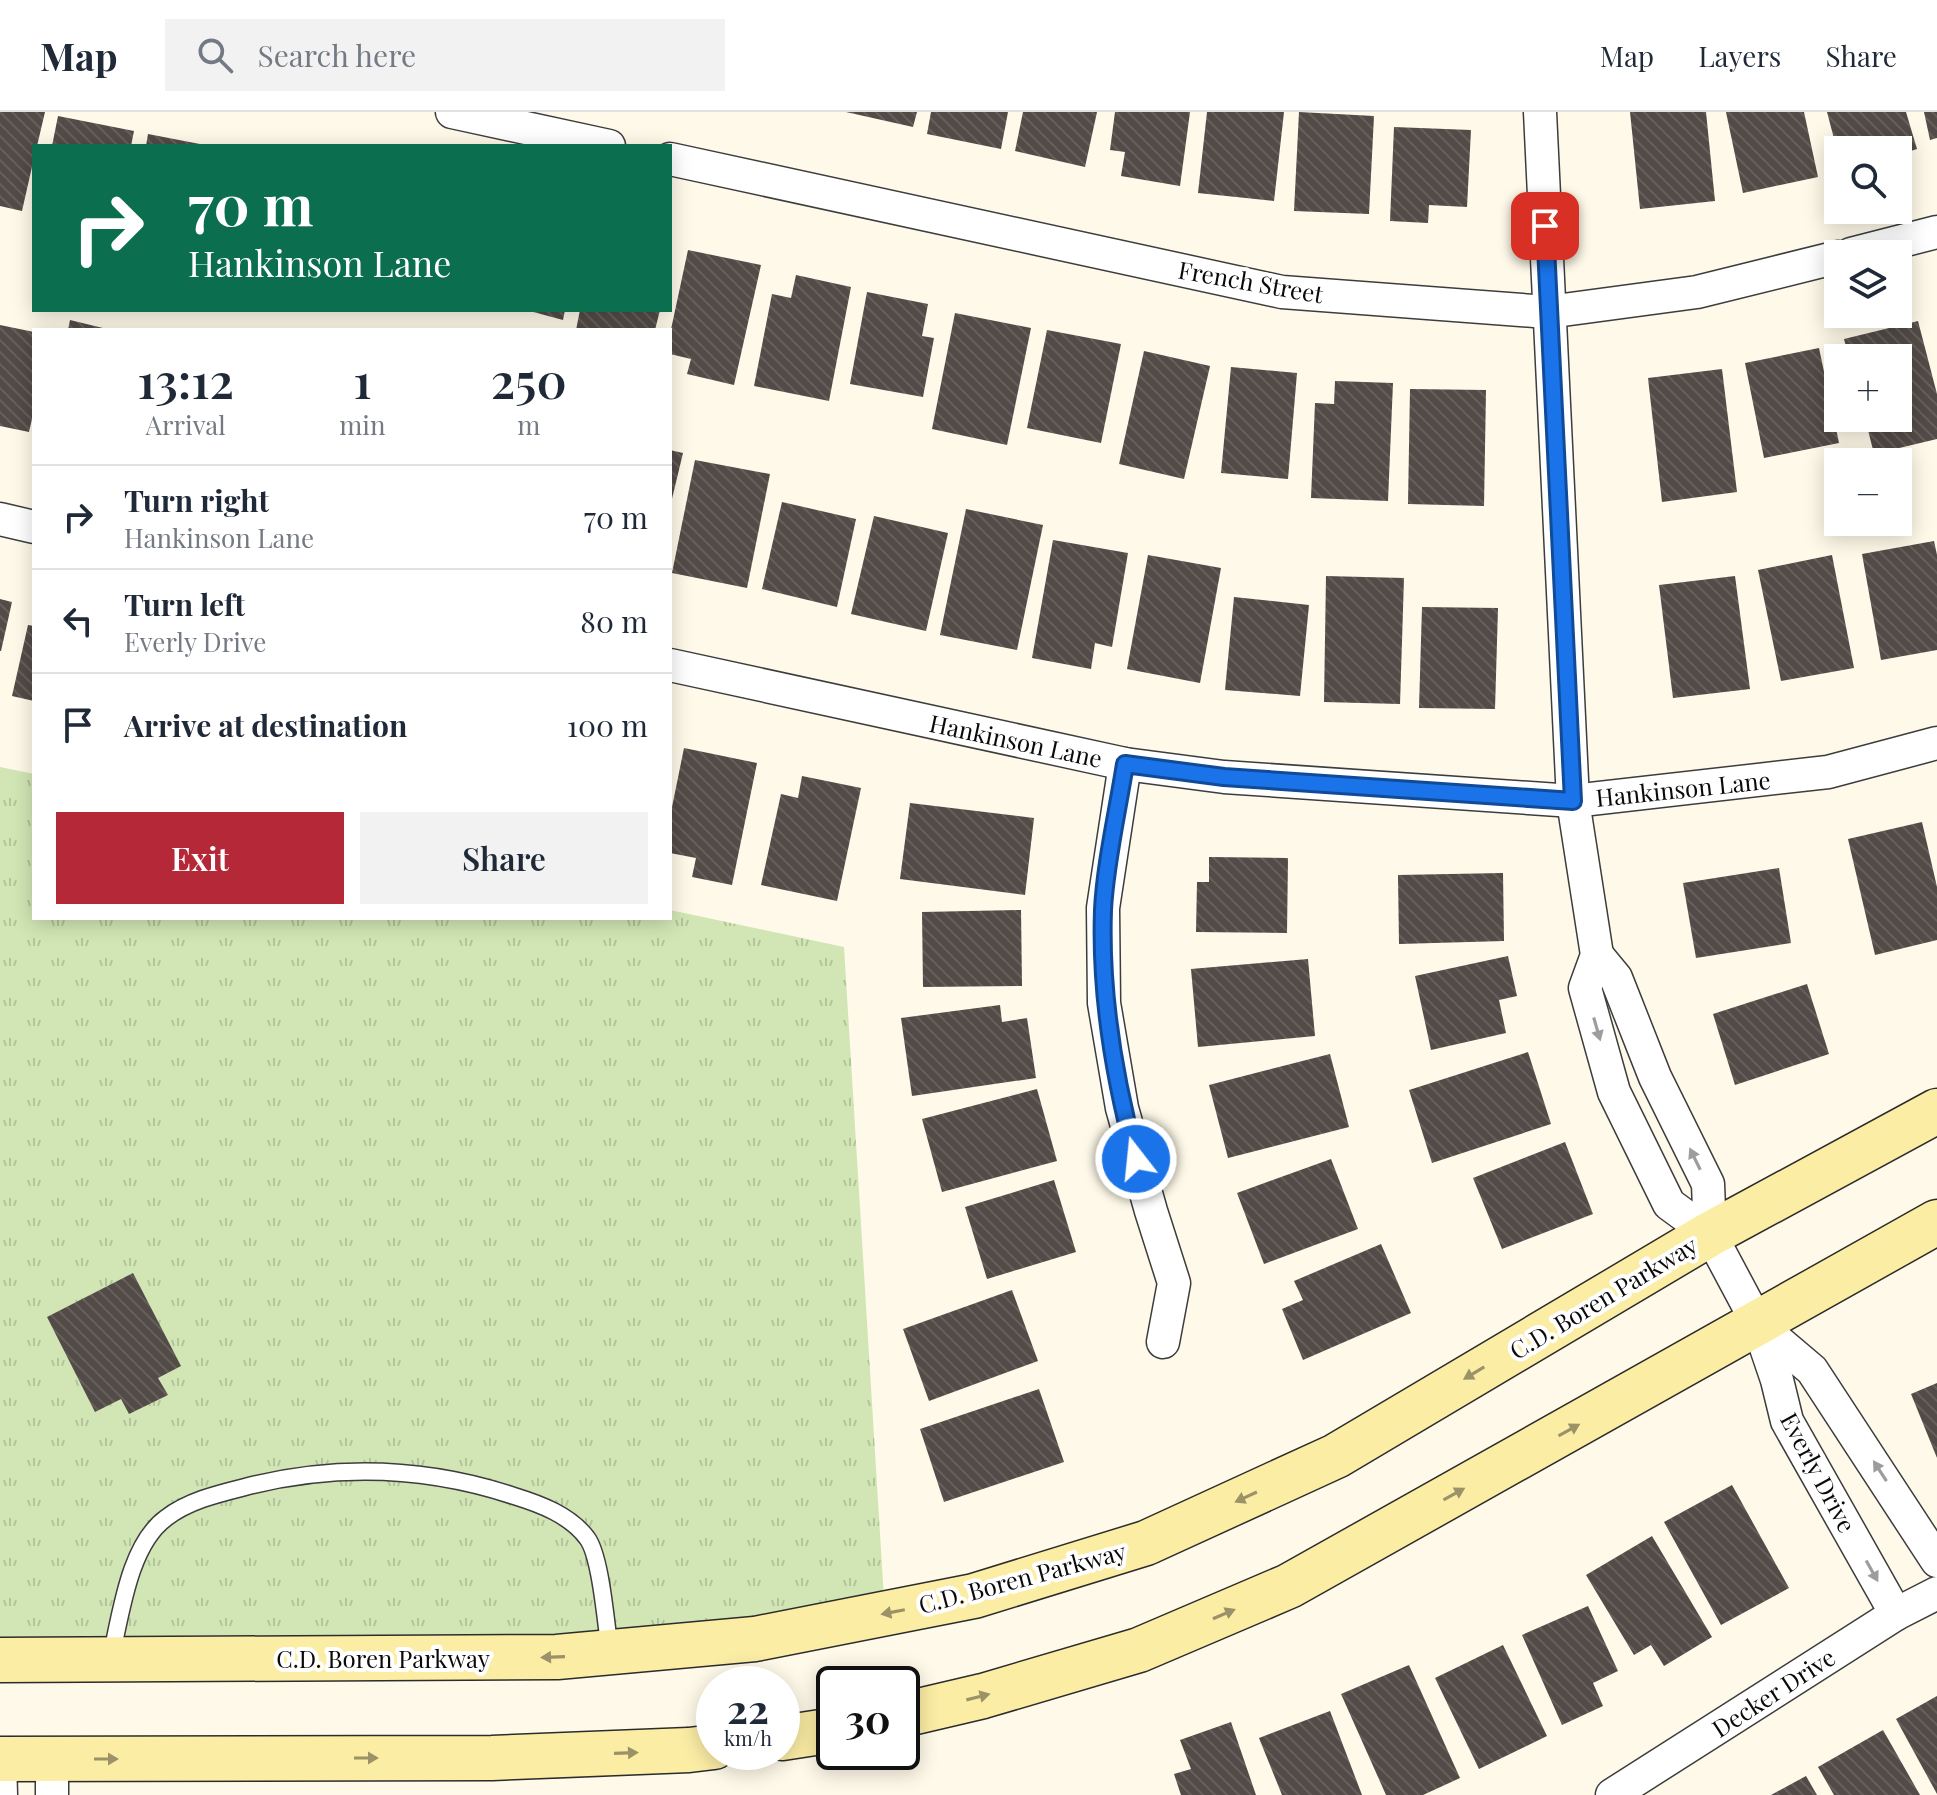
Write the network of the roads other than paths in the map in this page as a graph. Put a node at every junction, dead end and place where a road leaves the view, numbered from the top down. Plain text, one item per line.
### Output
1 (452, 112) edge
2 (1540, 112) edge
3 (600, 144) edge
4 (672, 159) edge
5 (1937, 232) edge
6 (1906, 240) edge
7 (1824, 260) edge
8 (1548, 312) junction
9 (0, 519) edge
10 (32, 527) edge
11 (672, 665) edge
12 (1937, 743) edge
13 (1125, 764) junction
14 (1573, 801) junction
15 (1597, 955) junction
16 (1937, 1111) edge
17 (1937, 1222) edge
18 (1710, 1234) junction
19 (1758, 1324) junction
20 (1163, 1342) dead end
21 (1937, 1561) edge
22 (1937, 1593) edge
23 (1896, 1614) junction
24 (610, 1652) junction
25 (0, 1660) edge
26 (110, 1660) junction
27 (920, 1711) edge
28 (696, 1749) edge
29 (0, 1759) edge
30 (52, 1777) edge
31 (1, 1795) edge
32 (1612, 1795) edge

1 - 3 street
2 - 8 street, Everly Drive
4 - 8 street, French Street
5 - 6 street
7 - 8 street, French Street
8 - 14 street, Everly Drive
9 - 10 street
11 - 13 street, Hankinson Lane
12 - 14 street, Hankinson Lane
13 - 14 street, Hankinson Lane
13 - 20 street
14 - 15 street, Everly Drive
18 -> 15 street, Everly Drive
15 -> 18 street, Everly Drive
16 - 18 street, C.D. Boren Parkway
17 - 19 street
18 - 19 street, Everly Drive
18 -> 24 street, C.D. Boren Parkway
21 -> 19 street, Everly Drive
19 -> 23 street, Everly Drive
27 -> 19 street
22 - 23 street, Decker Drive
23 - 32 street, Decker Drive
24 -> 26 street, C.D. Boren Parkway
24 - 26 lane
25 - 26 street, C.D. Boren Parkway
30 -> 28 street
29 - 30 street
29 - 31 street

